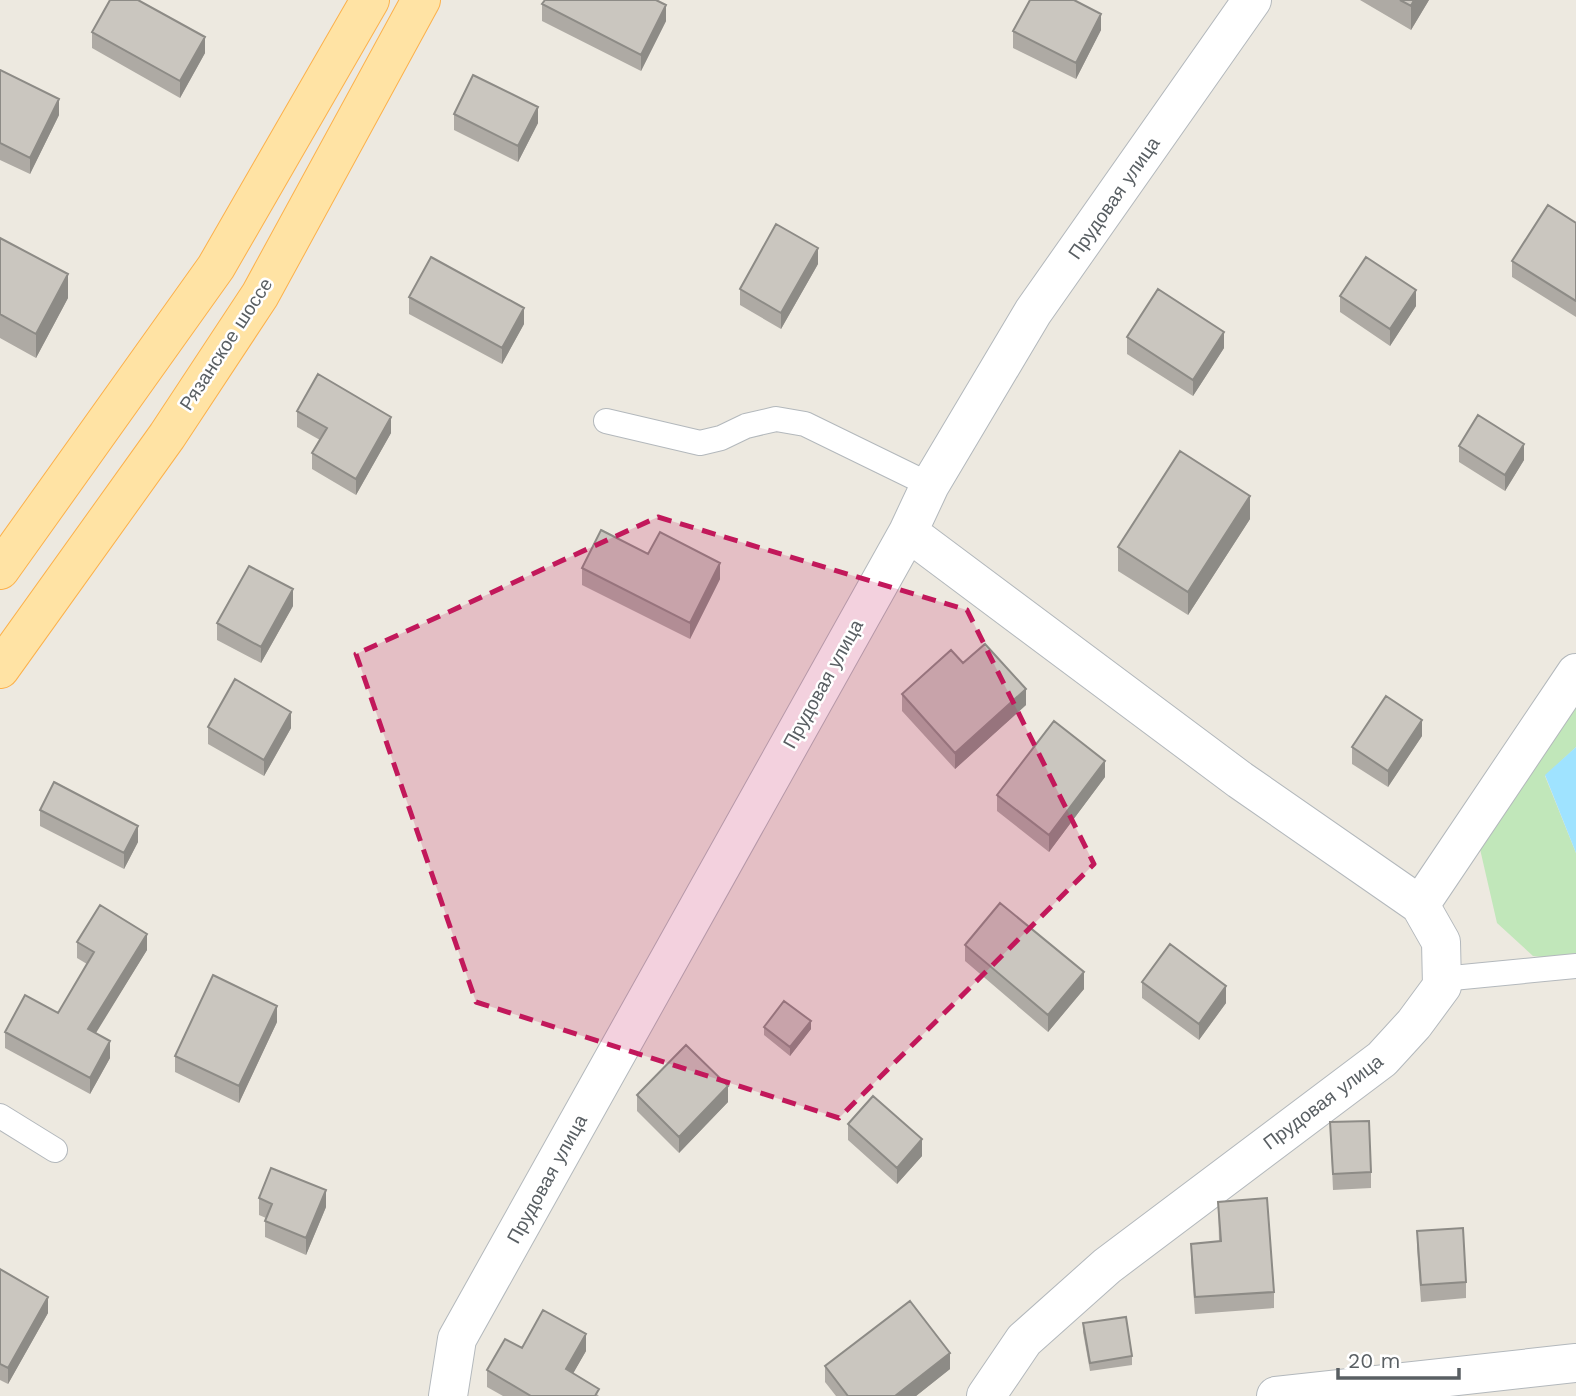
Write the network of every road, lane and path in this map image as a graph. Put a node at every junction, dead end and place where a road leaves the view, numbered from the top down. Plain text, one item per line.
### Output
1 (370, 0) edge
2 (421, 0) edge
3 (1252, 0) edge
4 (606, 421) dead end
5 (930, 485) junction
6 (908, 532) junction
7 (0, 570) edge
8 (0, 668) edge
9 (1576, 673) edge
10 (1420, 905) junction
11 (1576, 966) edge
12 (1442, 979) junction
13 (0, 1116) edge
14 (55, 1150) dead end
15 (1576, 1363) edge
16 (448, 1396) edge
17 (986, 1396) edge
18 (1276, 1396) edge

1 - 7 main road
2 - 8 main road, Рязанское шоссе
3 - 5 street, Прудовая улица
4 - 5 lane
5 - 6 street, Прудовая улица
6 - 10 street
6 - 16 street, Прудовая улица
9 - 10 street
10 - 12 street
11 - 12 lane
12 - 17 street, Прудовая улица
13 - 14 lane
15 - 18 street

